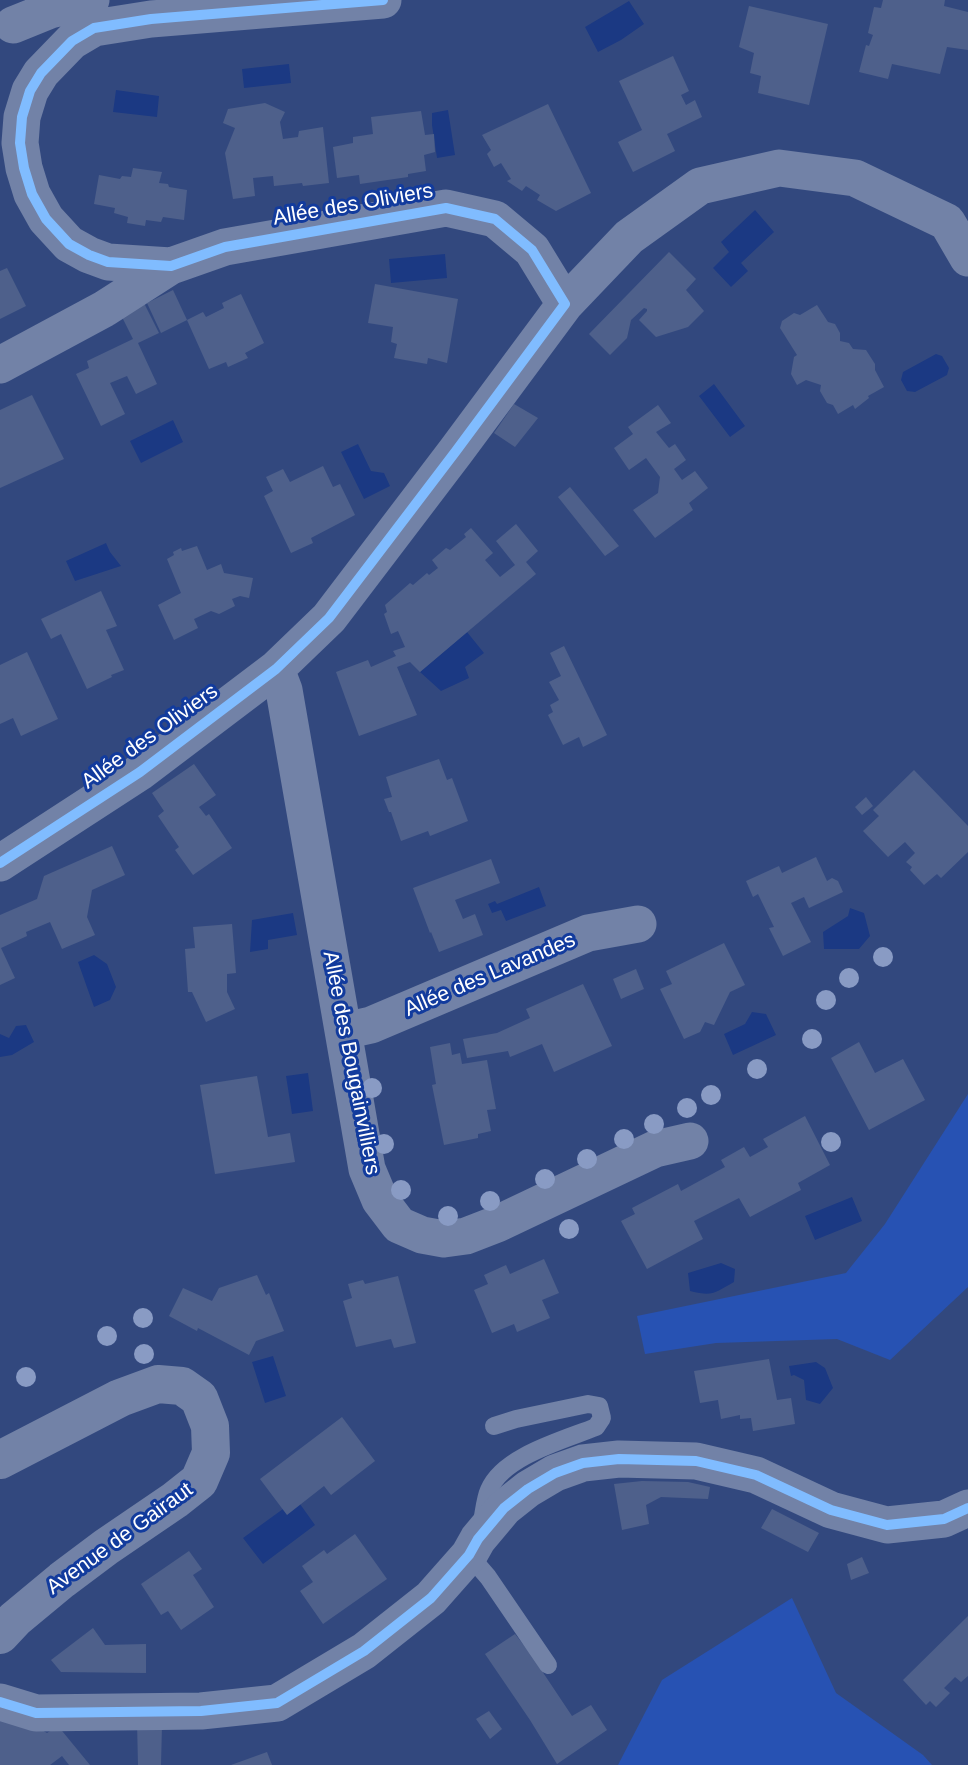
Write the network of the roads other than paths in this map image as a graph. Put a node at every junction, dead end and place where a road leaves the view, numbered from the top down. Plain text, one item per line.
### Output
1 (91, 0) edge
2 (383, 0) edge
3 (180, 8) edge
4 (13, 25) dead end
5 (968, 258) edge
6 (171, 266) junction
7 (565, 304) junction
8 (0, 365) edge
9 (276, 669) junction
10 (0, 863) edge
11 (638, 924) dead end
12 (344, 1031) junction
13 (690, 1141) dead end
14 (494, 1426) dead end
15 (0, 1460) edge
16 (968, 1508) edge
17 (473, 1547) junction
18 (0, 1635) edge
19 (548, 1665) dead end
20 (0, 1702) edge

1 - 4 street
2 - 3 street, Allée des Oliviers
3 - 6 street, Allée des Oliviers
5 - 7 street
6 - 7 street, Allée des Oliviers
6 - 8 street
7 - 9 street, Allée des Oliviers
9 - 10 street, Allée des Oliviers
9 - 12 street, Allée des Bougainvilliers
11 - 12 street, Allée des Lavandes
12 - 13 street, Allée des Bougainvilliers
14 - 17 lane
15 - 18 street, Avenue de Gairaut
16 - 17 street
17 - 19 lane
17 - 20 street

